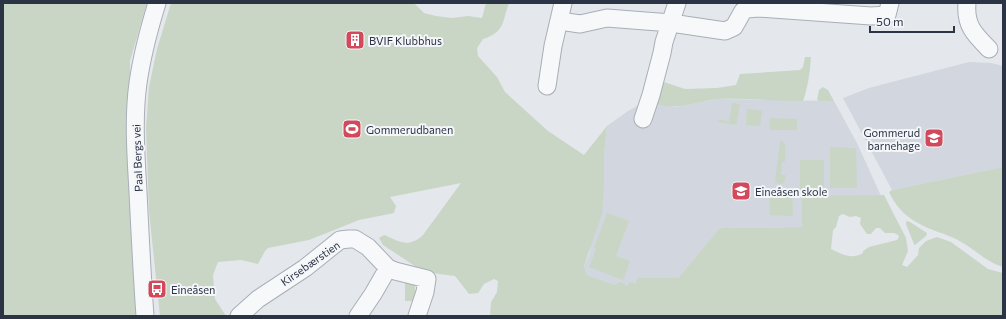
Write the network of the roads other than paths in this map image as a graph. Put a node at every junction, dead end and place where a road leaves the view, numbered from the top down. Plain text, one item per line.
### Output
1 (157, 3) edge
2 (564, 3) edge
3 (677, 3) edge
4 (890, 3) edge
5 (967, 3) edge
6 (758, 5) edge
7 (609, 10) edge
8 (560, 21) junction
9 (671, 23) junction
10 (989, 48) dead end
11 (548, 86) dead end
12 (643, 119) dead end
13 (388, 268) junction
14 (146, 316) edge
15 (239, 316) edge
16 (358, 316) edge
17 (417, 316) edge

1 - 14 street, Paal Bergs vei
2 - 8 street
3 - 9 street
4 - 6 street
5 - 10 street
6 - 9 street
7 - 8 street
7 - 9 street
8 - 11 street
9 - 12 street
13 - 15 street, Kirsebærstien
13 - 16 street
13 - 17 street, Kirsebærstien

